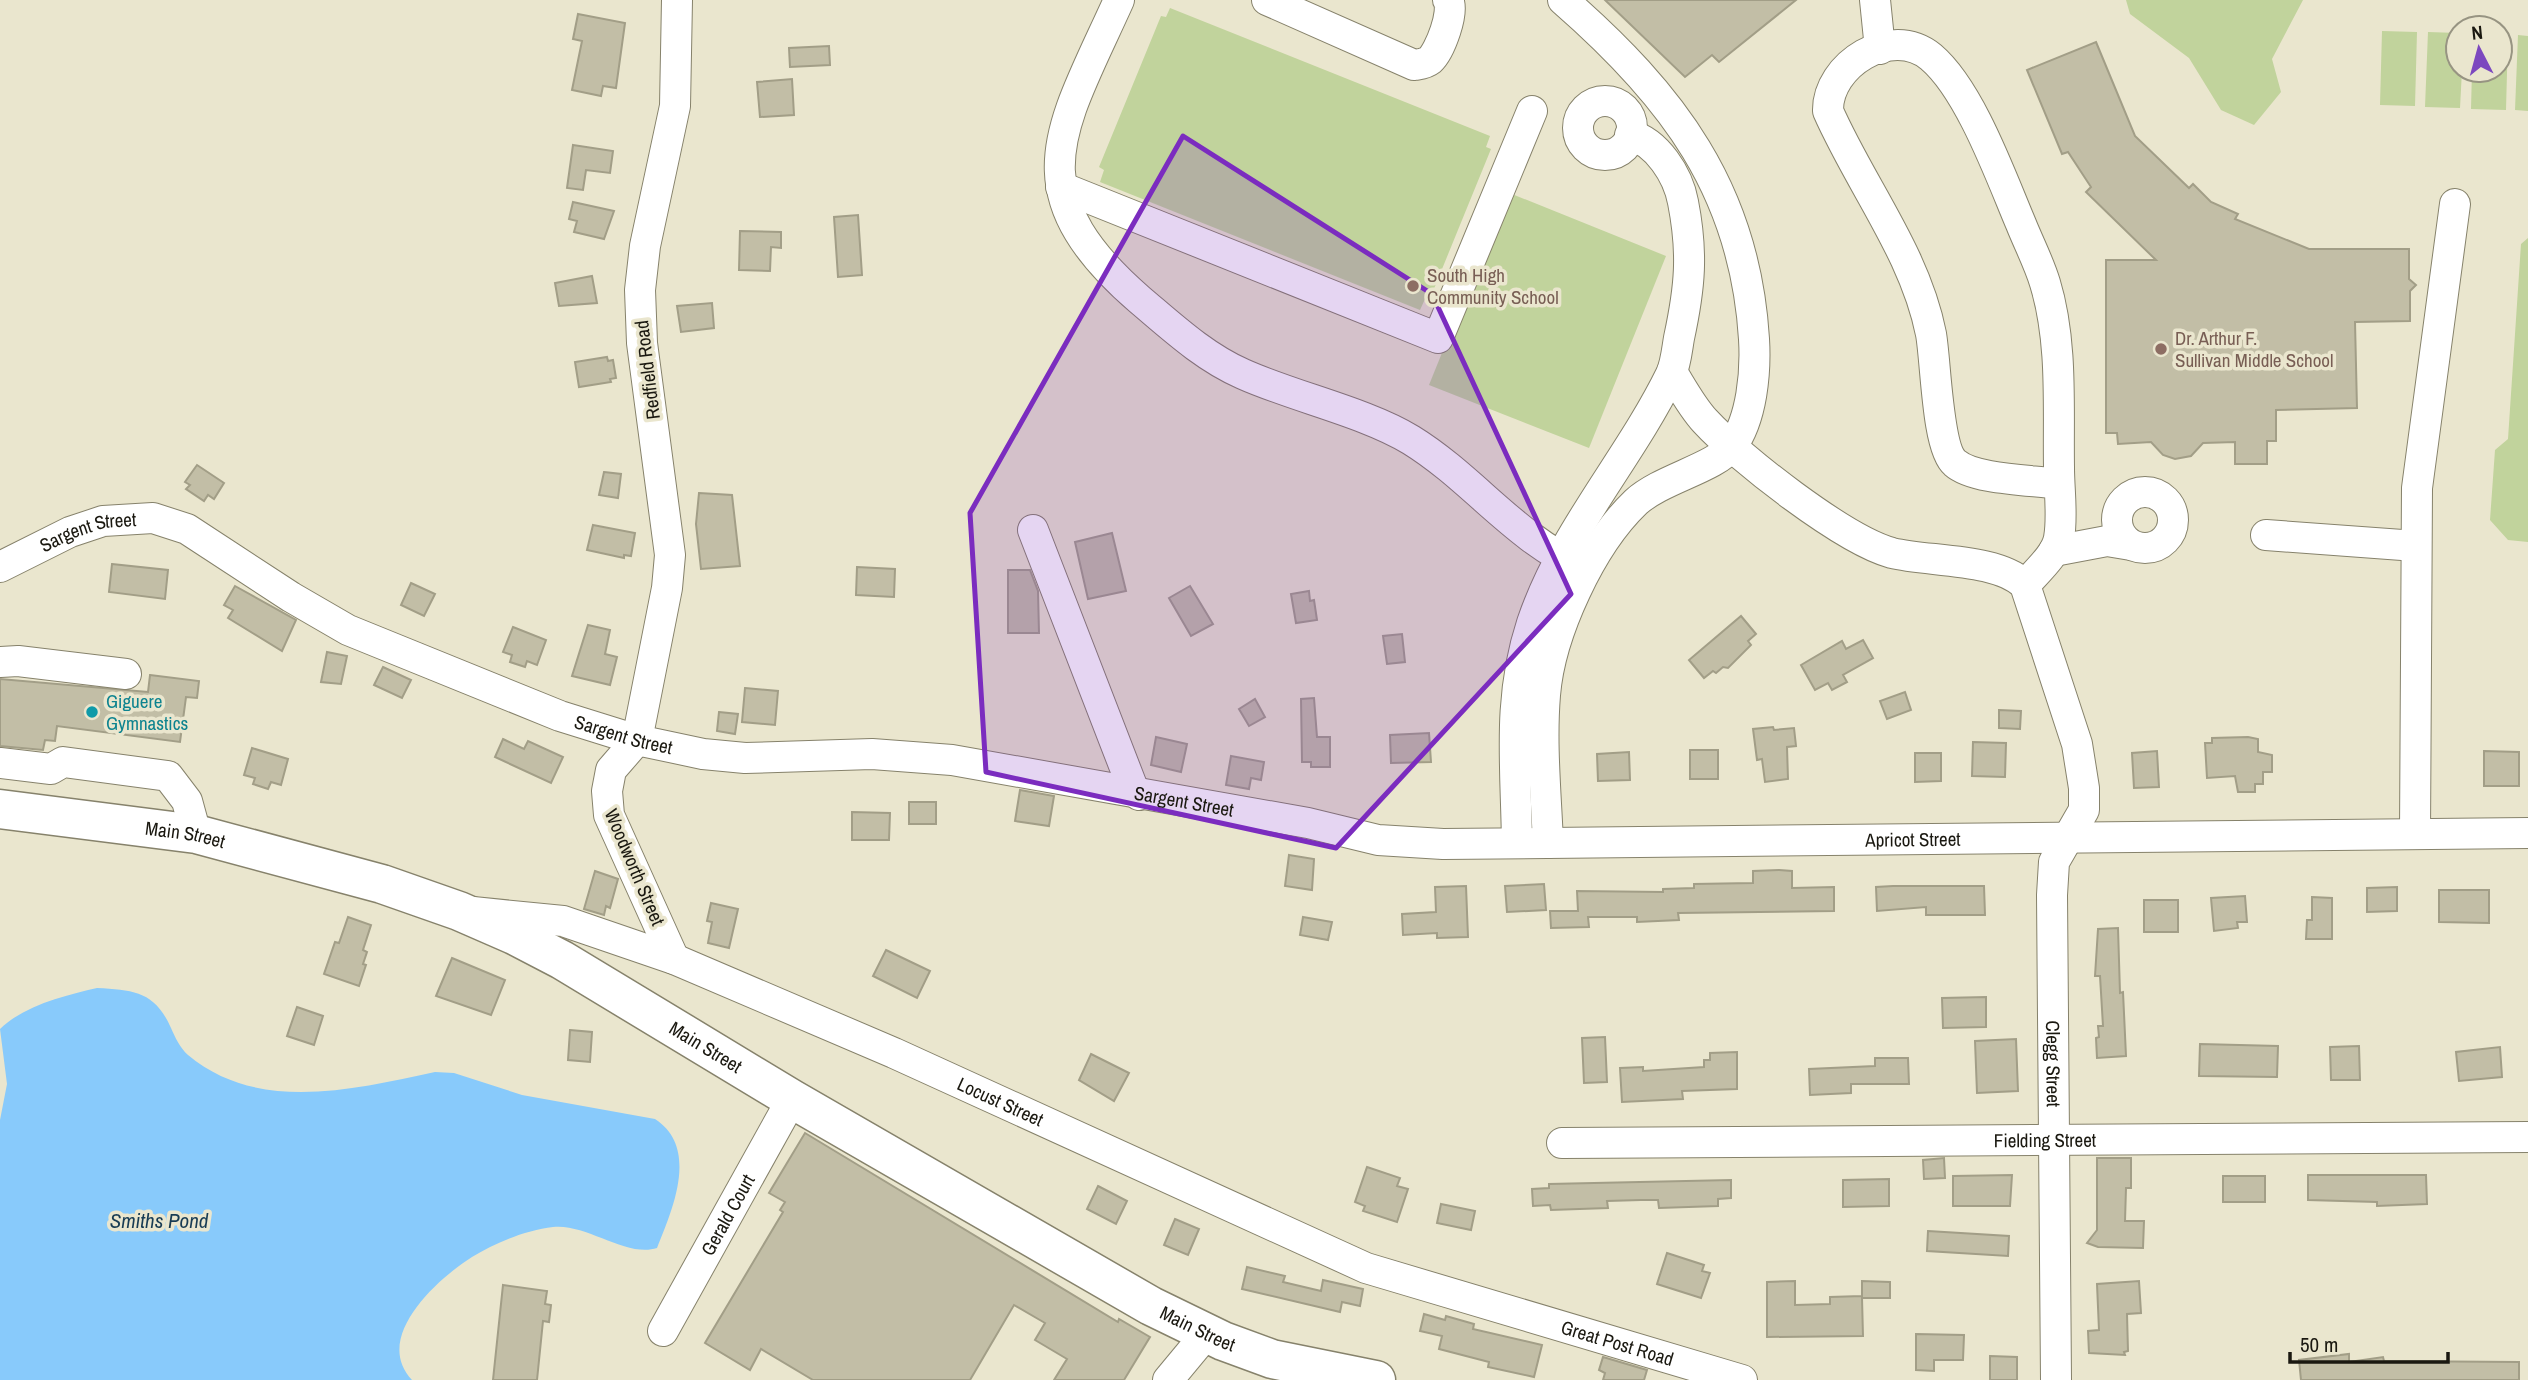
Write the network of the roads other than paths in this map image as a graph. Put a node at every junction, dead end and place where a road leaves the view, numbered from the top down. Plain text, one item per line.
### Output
1 (677, 0) edge
2 (1119, 0) edge
3 (1267, 0) edge
4 (1448, 0) edge
5 (1563, 0) edge
6 (1875, 0) edge
7 (1880, 48) junction
8 (1531, 111) dead end
9 (1630, 135) dead end
10 (1061, 187) junction
11 (2455, 204) dead end
12 (1672, 372) junction
13 (1731, 447) junction
14 (2059, 484) junction
15 (1033, 530) dead end
16 (2266, 535) dead end
17 (2131, 545) dead end
18 (2416, 546) junction
19 (2054, 551) junction
20 (1573, 564) junction
21 (0, 567) edge
22 (2025, 584) junction
23 (0, 662) edge
24 (126, 674) dead end
25 (636, 740) junction
26 (0, 763) edge
27 (51, 769) junction
28 (1139, 795) junction
29 (0, 809) edge
30 (44, 814) junction
31 (1300, 822) joint
32 (2528, 833) edge
33 (196, 834) junction
34 (2415, 834) junction
35 (2070, 836) junction
36 (1517, 843) junction
37 (1548, 843) junction
38 (458, 911) junction
39 (674, 959) junction
40 (792, 1099) junction
41 (2528, 1137) edge
42 (2055, 1138) junction
43 (1562, 1143) dead end
44 (1533, 1319) joint
45 (663, 1331) dead end
46 (1207, 1334) junction
47 (1168, 1380) edge
48 (1376, 1380) edge
49 (1742, 1380) edge
50 (2056, 1380) edge

1 - 25 street, Redfield Road
2 - 10 street
3 - 4 street
5 - 13 street
6 - 7 street
7 - 14 street
7 - 14 street
8 - 10 street
9 - 12 street
10 - 20 street
11 - 18 street
12 - 13 street
12 - 20 street
13 - 20 street
13 - 22 street
14 - 19 street
15 - 28 street
16 - 18 street
17 - 19 street
18 - 34 street
19 - 22 street
20 - 36 street
20 - 37 street
21 - 25 street, Sargent Street
22 - 35 street, Clegg Street
23 - 24 street
25 - 28 street, Sargent Street
25 - 39 street, Woodworth Street
26 - 27 street
27 - 30 street
27 - 33 street
28 - 31 street, Sargent Street
29 - 30 highway, Main Street
30 - 33 highway, Main Street
31 - 36 street, Apricot Street
32 - 34 street, Apricot Street
33 - 38 highway, Main Street
34 - 35 street, Apricot Street
35 - 37 street, Apricot Street
35 - 42 street, Clegg Street
36 - 37 street, Apricot Street
38 - 39 street, Locust Street
38 - 40 highway, Main Street
39 - 44 street, Locust Street
40 - 45 street, Gerald Court
40 - 46 highway, Main Street
41 - 42 street, Fielding Street
42 - 43 street, Fielding Street
42 - 50 street, Clegg Street
44 - 49 street, Great Post Road
46 - 47 street
46 - 48 highway, Main Street

